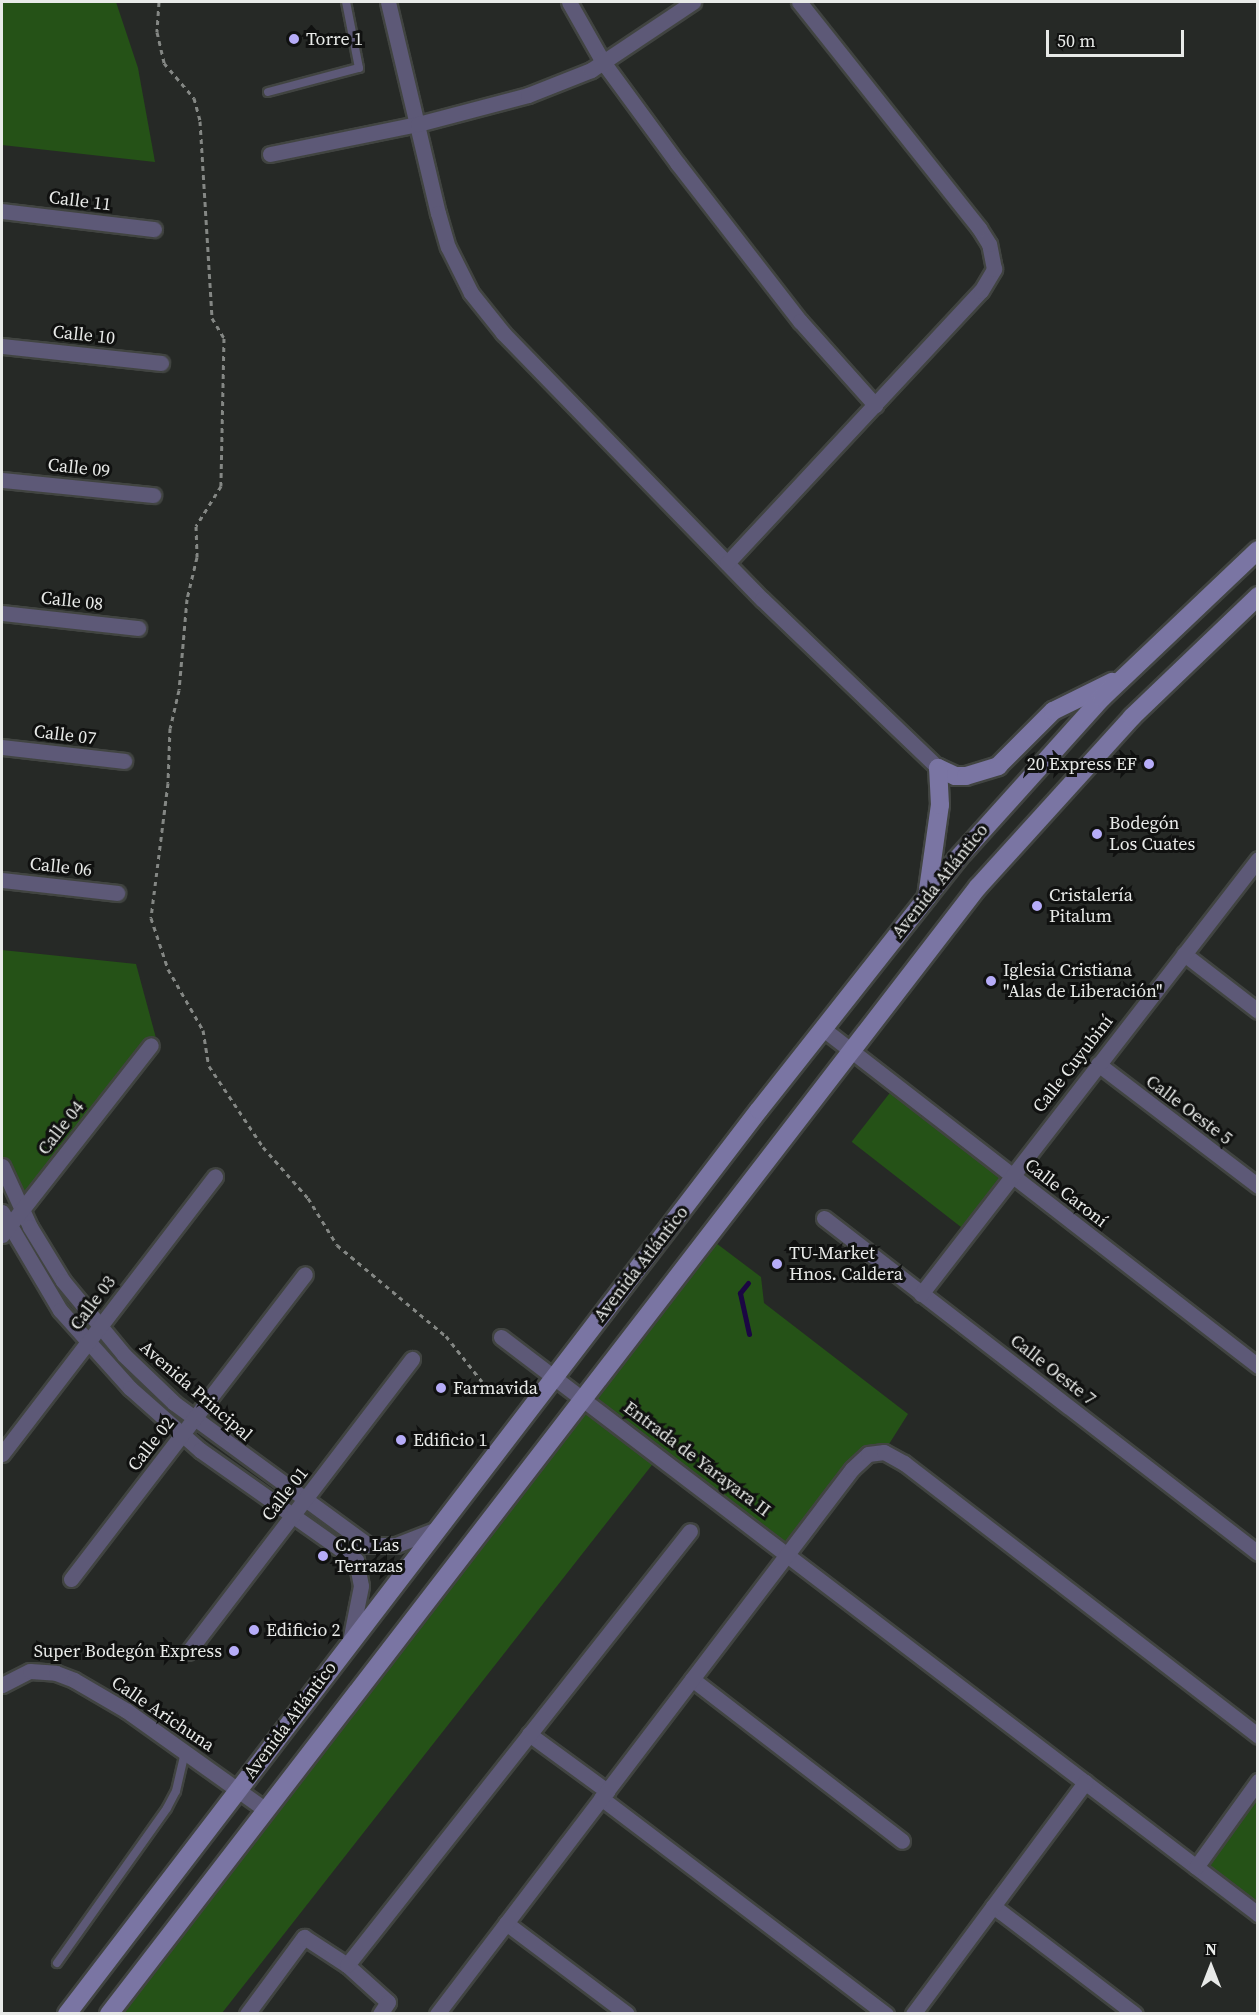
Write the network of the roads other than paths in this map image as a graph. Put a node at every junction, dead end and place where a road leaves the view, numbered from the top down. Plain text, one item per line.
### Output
1 (346, 2) edge
2 (388, 2) edge
3 (569, 2) edge
4 (693, 2) edge
5 (800, 2) edge
6 (603, 62) junction
7 (268, 92) dead end
8 (418, 124) junction
9 (270, 154) dead end
10 (2, 212) edge
11 (154, 229) dead end
12 (2, 346) edge
13 (161, 363) dead end
14 (875, 405) junction
15 (2, 480) edge
16 (153, 495) dead end
17 (1257, 550) edge
18 (727, 563) junction
19 (1257, 596) edge
20 (2, 613) edge
21 (138, 628) dead end
22 (1122, 678) junction
23 (2, 747) edge
24 (124, 761) dead end
25 (938, 768) junction
26 (1257, 859) edge
27 (2, 880) edge
28 (117, 893) dead end
29 (927, 897) junction
30 (1184, 954) junction
31 (1257, 1011) edge
32 (822, 1028) junction
33 (151, 1045) dead end
34 (851, 1050) junction
35 (1098, 1064) junction
36 (2, 1167) edge
37 (1011, 1175) junction
38 (215, 1176) dead end
39 (1257, 1186) edge
40 (21, 1209) junction
41 (824, 1218) dead end
42 (4, 1224) edge
43 (305, 1274) dead end
44 (921, 1294) junction
45 (99, 1327) junction
46 (501, 1337) dead end
47 (87, 1343) junction
48 (412, 1359) dead end
49 (1257, 1366) edge
50 (555, 1376) junction
51 (582, 1397) junction
52 (195, 1420) junction
53 (183, 1436) junction
54 (2, 1454) edge
55 (305, 1501) junction
56 (293, 1516) junction
57 (437, 1529) junction
58 (690, 1531) dead end
59 (788, 1553) junction
60 (1257, 1553) edge
61 (71, 1580) dead end
62 (350, 1641) junction
63 (188, 1652) dead end
64 (692, 1678) junction
65 (2, 1685) edge
66 (529, 1734) junction
67 (1257, 1736) edge
68 (185, 1752) junction
69 (1257, 1781) edge
70 (1085, 1782) junction
71 (238, 1788) junction
72 (604, 1794) junction
73 (266, 1810) junction
74 (903, 1840) dead end
75 (1196, 1867) junction
76 (993, 1906) junction
77 (1257, 1914) edge
78 (506, 1923) junction
79 (57, 1963) dead end
80 (347, 1965) junction
81 (66, 2013) edge
82 (108, 2013) edge
83 (247, 2013) edge
84 (380, 2013) edge
85 (437, 2013) edge
86 (627, 2013) edge
87 (886, 2013) edge
88 (913, 2013) edge
89 (1135, 2013) edge

1 - 7 lane
2 - 8 street
3 - 6 street
4 - 6 street
5 - 14 street
6 - 8 street
6 - 14 street
8 - 9 street
8 - 18 street
10 - 11 street, Calle 11
12 - 13 street, Calle 10
14 - 18 street
15 - 16 street, Calle 09
17 - 22 main road, Avenida Atlántico
18 - 25 street
19 - 34 main road, Avenida Atlántico
20 - 21 street, Calle 08
22 - 25 main road
22 - 29 main road, Avenida Atlántico
23 - 24 street, Calle 07
25 - 29 main road
26 - 30 street, Calle Cuyubiní
27 - 28 street, Calle 06
29 - 32 main road, Avenida Atlántico
30 - 31 street
30 - 35 street, Calle Cuyubiní
32 - 34 street, Calle Caroní
32 - 50 main road, Avenida Atlántico
33 - 40 street, Calle 04
34 - 37 street, Calle Caroní
34 - 51 main road, Avenida Atlántico
35 - 37 street, Calle Cuyubiní
35 - 39 street, Calle Oeste 5
36 - 40 street, Avenida Principal
37 - 44 street, Calle Cuyubiní
37 - 49 street, Calle Caroní
38 - 45 street, Calle 03
40 - 42 street, Calle 04
40 - 45 street, Avenida Principal
41 - 44 street, Calle Oeste 7
42 - 47 street
43 - 52 street, Calle 02
44 - 60 street, Calle Oeste 7
45 - 47 street, Calle 03
45 - 52 street, Avenida Principal
46 - 50 street, Entrada de Yarayara II
47 - 53 street
47 - 54 street, Calle 03
48 - 55 street, Calle 01
50 - 51 street, Entrada de Yarayara II
50 - 57 main road, Avenida Atlántico
51 - 59 street, Entrada de Yarayara II
51 - 73 main road, Avenida Atlántico
52 - 53 street, Calle 02
52 - 55 street, Avenida Principal
53 - 56 street
53 - 61 street, Calle 02
55 - 56 street, Calle 01
55 - 57 street, Avenida Principal
56 - 62 street
56 - 63 street, Calle 01
57 - 62 main road, Avenida Atlántico
58 - 66 street
59 - 64 street
59 - 67 street
59 - 70 street, Entrada de Yarayara II
62 - 71 main road, Avenida Atlántico
64 - 72 street
64 - 74 street
65 - 68 street, Calle Arichuna
66 - 72 street
66 - 80 street
68 - 71 street, Calle Arichuna
68 - 79 lane
69 - 75 street
70 - 75 street, Entrada de Yarayara II
70 - 76 street
71 - 73 street, Calle Arichuna
71 - 81 main road, Avenida Atlántico
72 - 78 street
72 - 87 street
73 - 82 main road, Avenida Atlántico
75 - 77 street, Entrada de Yarayara II
76 - 88 street
76 - 89 street
78 - 85 street
78 - 86 street
80 - 83 street
80 - 84 street

